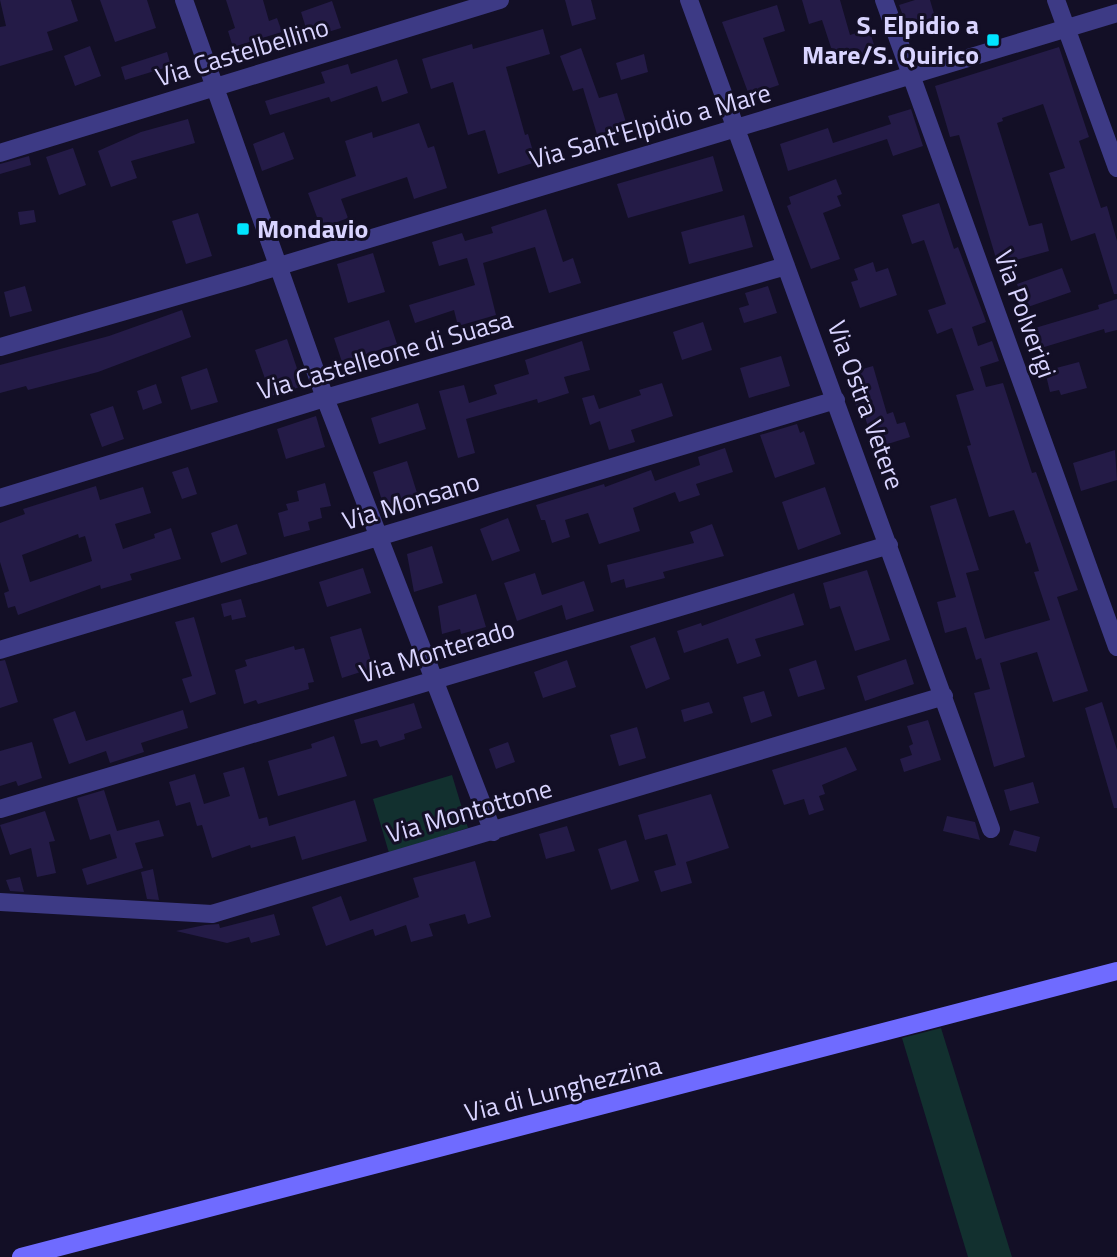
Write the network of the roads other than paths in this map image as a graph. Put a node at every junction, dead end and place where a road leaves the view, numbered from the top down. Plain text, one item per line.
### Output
1 (184, 0) edge
2 (500, 0) edge
3 (689, 0) edge
4 (884, 0) edge
5 (1056, 0) edge
6 (1117, 13) edge
7 (1066, 29) junction
8 (911, 76) junction
9 (214, 88) junction
10 (734, 129) junction
11 (0, 153) edge
12 (1117, 168) edge
13 (278, 266) junction
14 (786, 266) junction
15 (0, 346) edge
16 (325, 398) junction
17 (836, 400) junction
18 (0, 498) edge
19 (379, 538) junction
20 (889, 545) junction
21 (1117, 646) edge
22 (0, 650) edge
23 (435, 679) junction
24 (944, 696) junction
25 (0, 809) edge
26 (991, 829) dead end
27 (493, 832) junction
28 (1, 900) edge
29 (1117, 971) edge
30 (22, 1257) edge

1 - 9 street
2 - 9 street, Via Castelbellino
3 - 10 street, Via Ostra Vetere
4 - 8 street, Via Polverigi
5 - 7 street
6 - 7 street, Via Sant'Elpidio a Mare
7 - 8 street, Via Sant'Elpidio a Mare
7 - 12 street
8 - 10 street, Via Sant'Elpidio a Mare
8 - 21 street, Via Polverigi
9 - 11 street, Via Castelbellino
9 - 13 street
10 - 13 street, Via Sant'Elpidio a Mare
10 - 14 street, Via Ostra Vetere
13 - 15 street, Via Sant'Elpidio a Mare
13 - 16 street
14 - 16 street, Via Castelleone di Suasa
14 - 17 street, Via Ostra Vetere
16 - 18 street, Via Castelleone di Suasa
16 - 19 street
17 - 19 street, Via Monsano
17 - 20 street, Via Ostra Vetere
19 - 22 street, Via Monsano
19 - 23 street
20 - 23 street, Via Monterado
20 - 24 street, Via Ostra Vetere
23 - 25 street, Via Monterado
23 - 27 street
24 - 26 street, Via Ostra Vetere
24 - 27 street, Via Montottone
27 - 28 street, Via Montottone
29 - 30 street, Via di Lunghezzina

